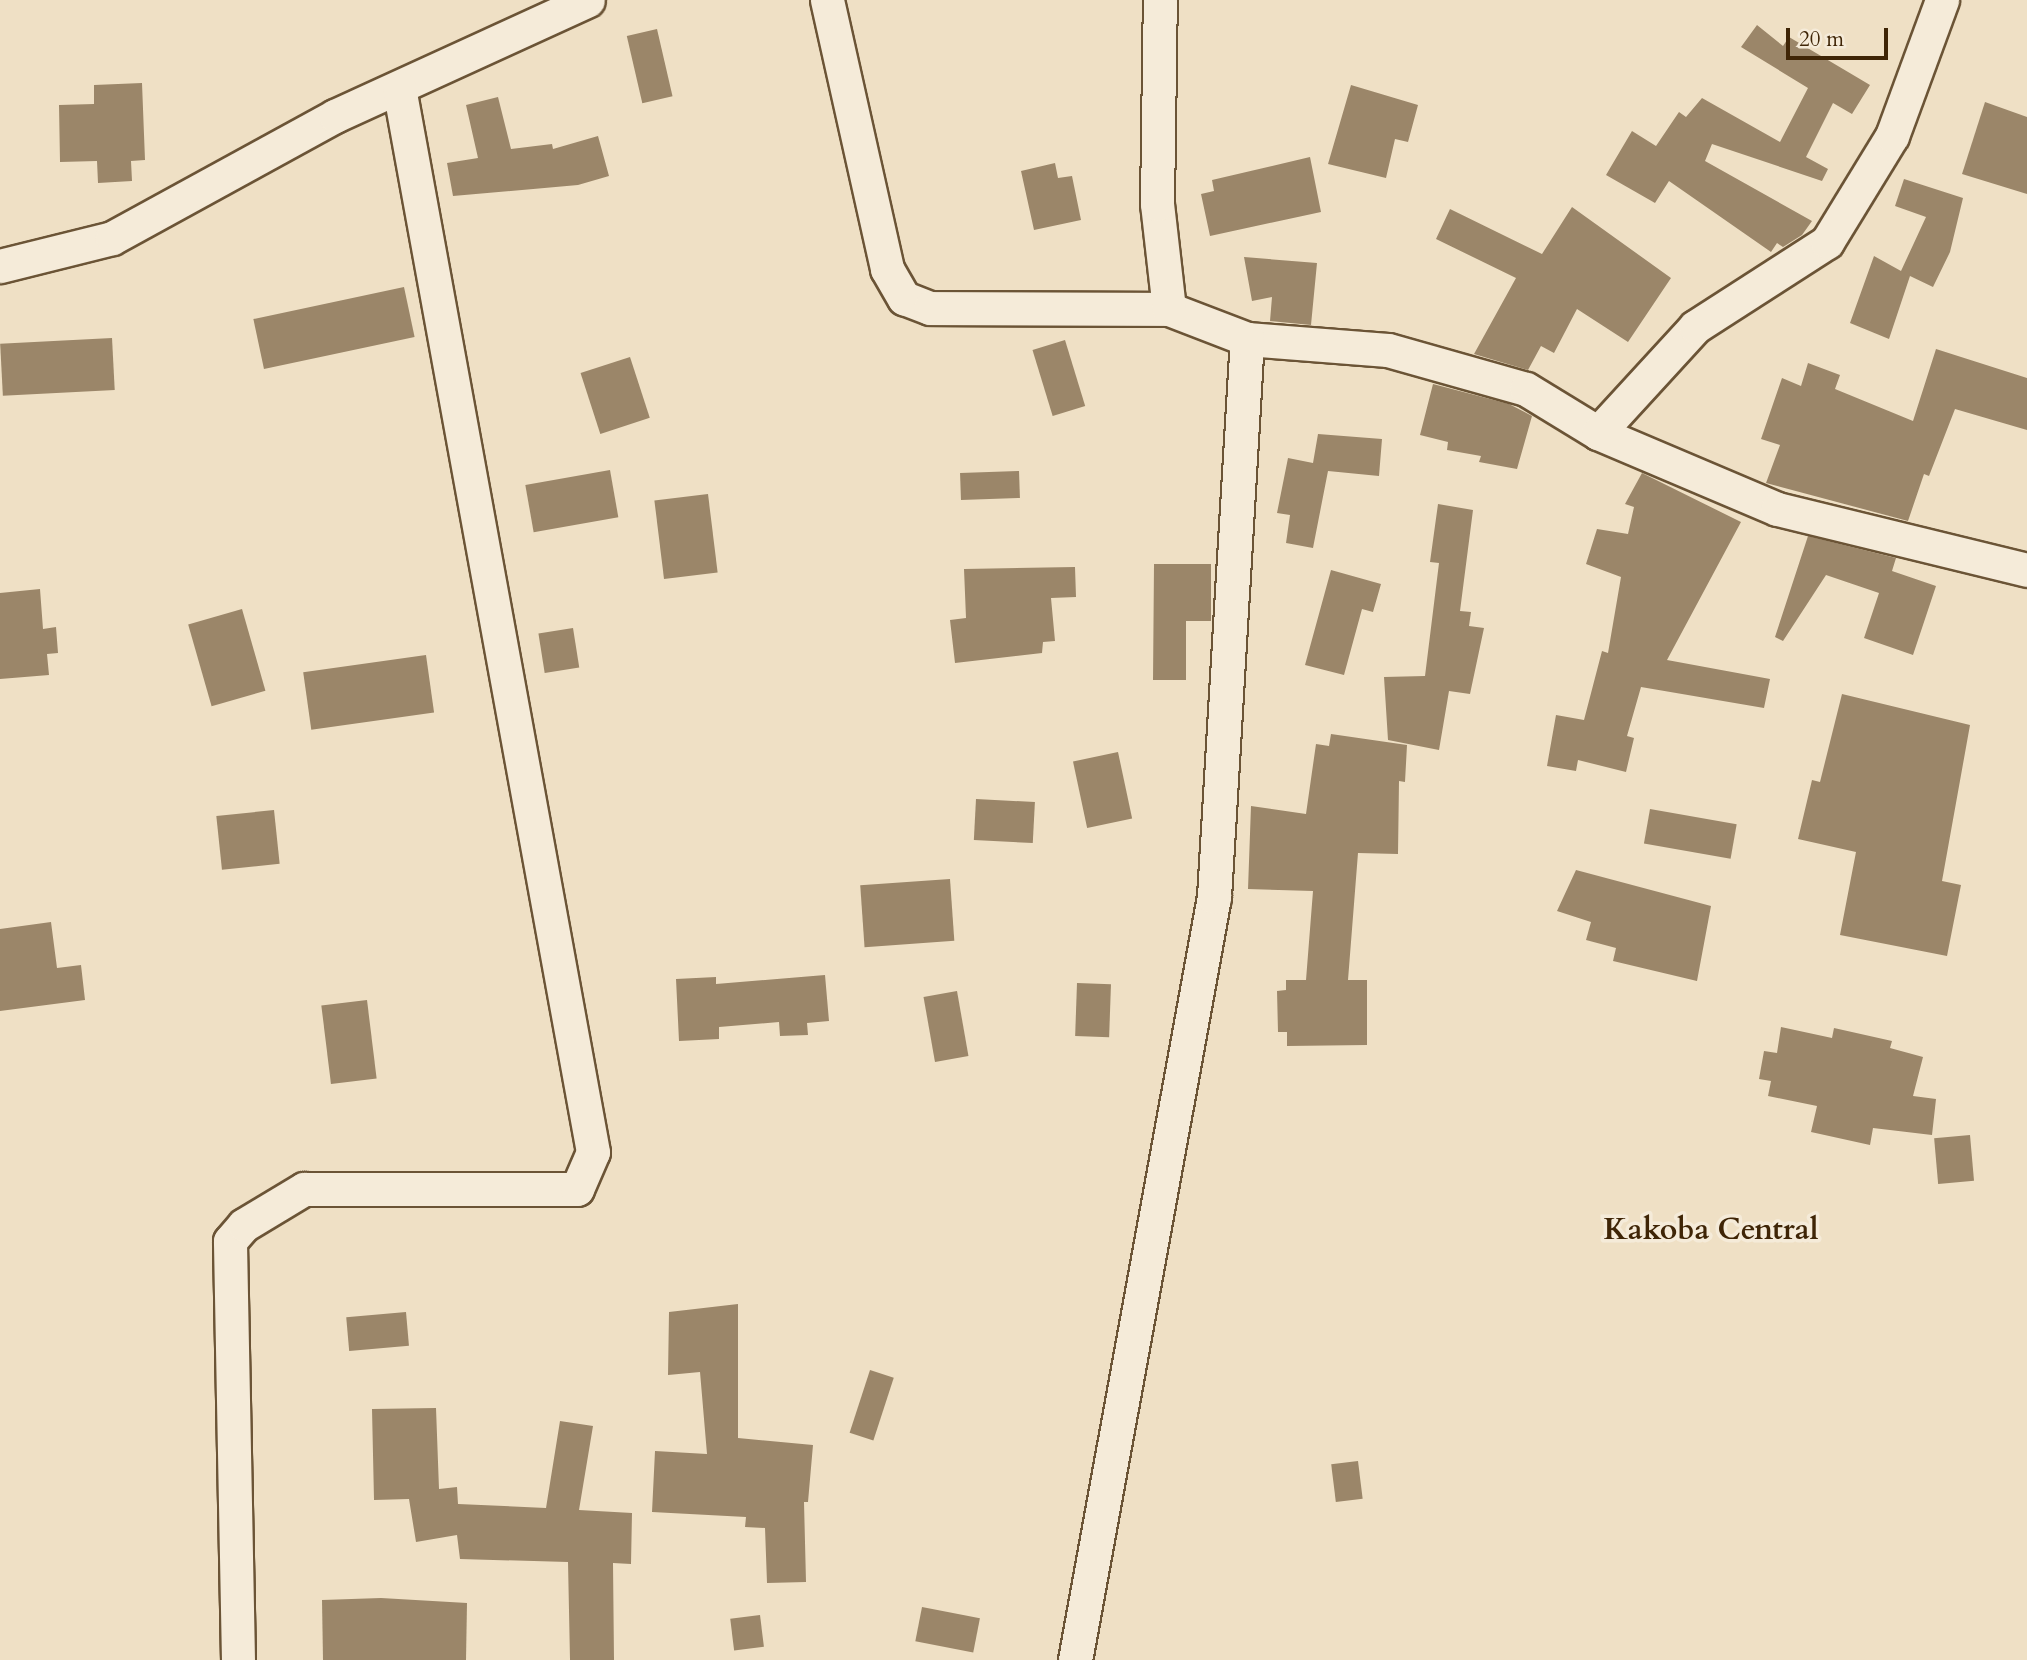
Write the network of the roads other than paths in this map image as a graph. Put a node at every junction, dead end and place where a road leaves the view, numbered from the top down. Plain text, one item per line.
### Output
1 (588, 0) edge
2 (827, 0) edge
3 (1160, 0) edge
4 (1942, 0) edge
5 (399, 88) junction
6 (0, 266) edge
7 (1169, 309) junction
8 (1247, 339) junction
9 (1598, 433) junction
10 (2027, 570) edge
11 (238, 1660) edge
12 (1075, 1660) edge

1 - 5 street
2 - 7 street
3 - 7 street
4 - 9 street
5 - 6 street
5 - 11 street
7 - 8 street
8 - 9 street
8 - 12 street
9 - 10 street

